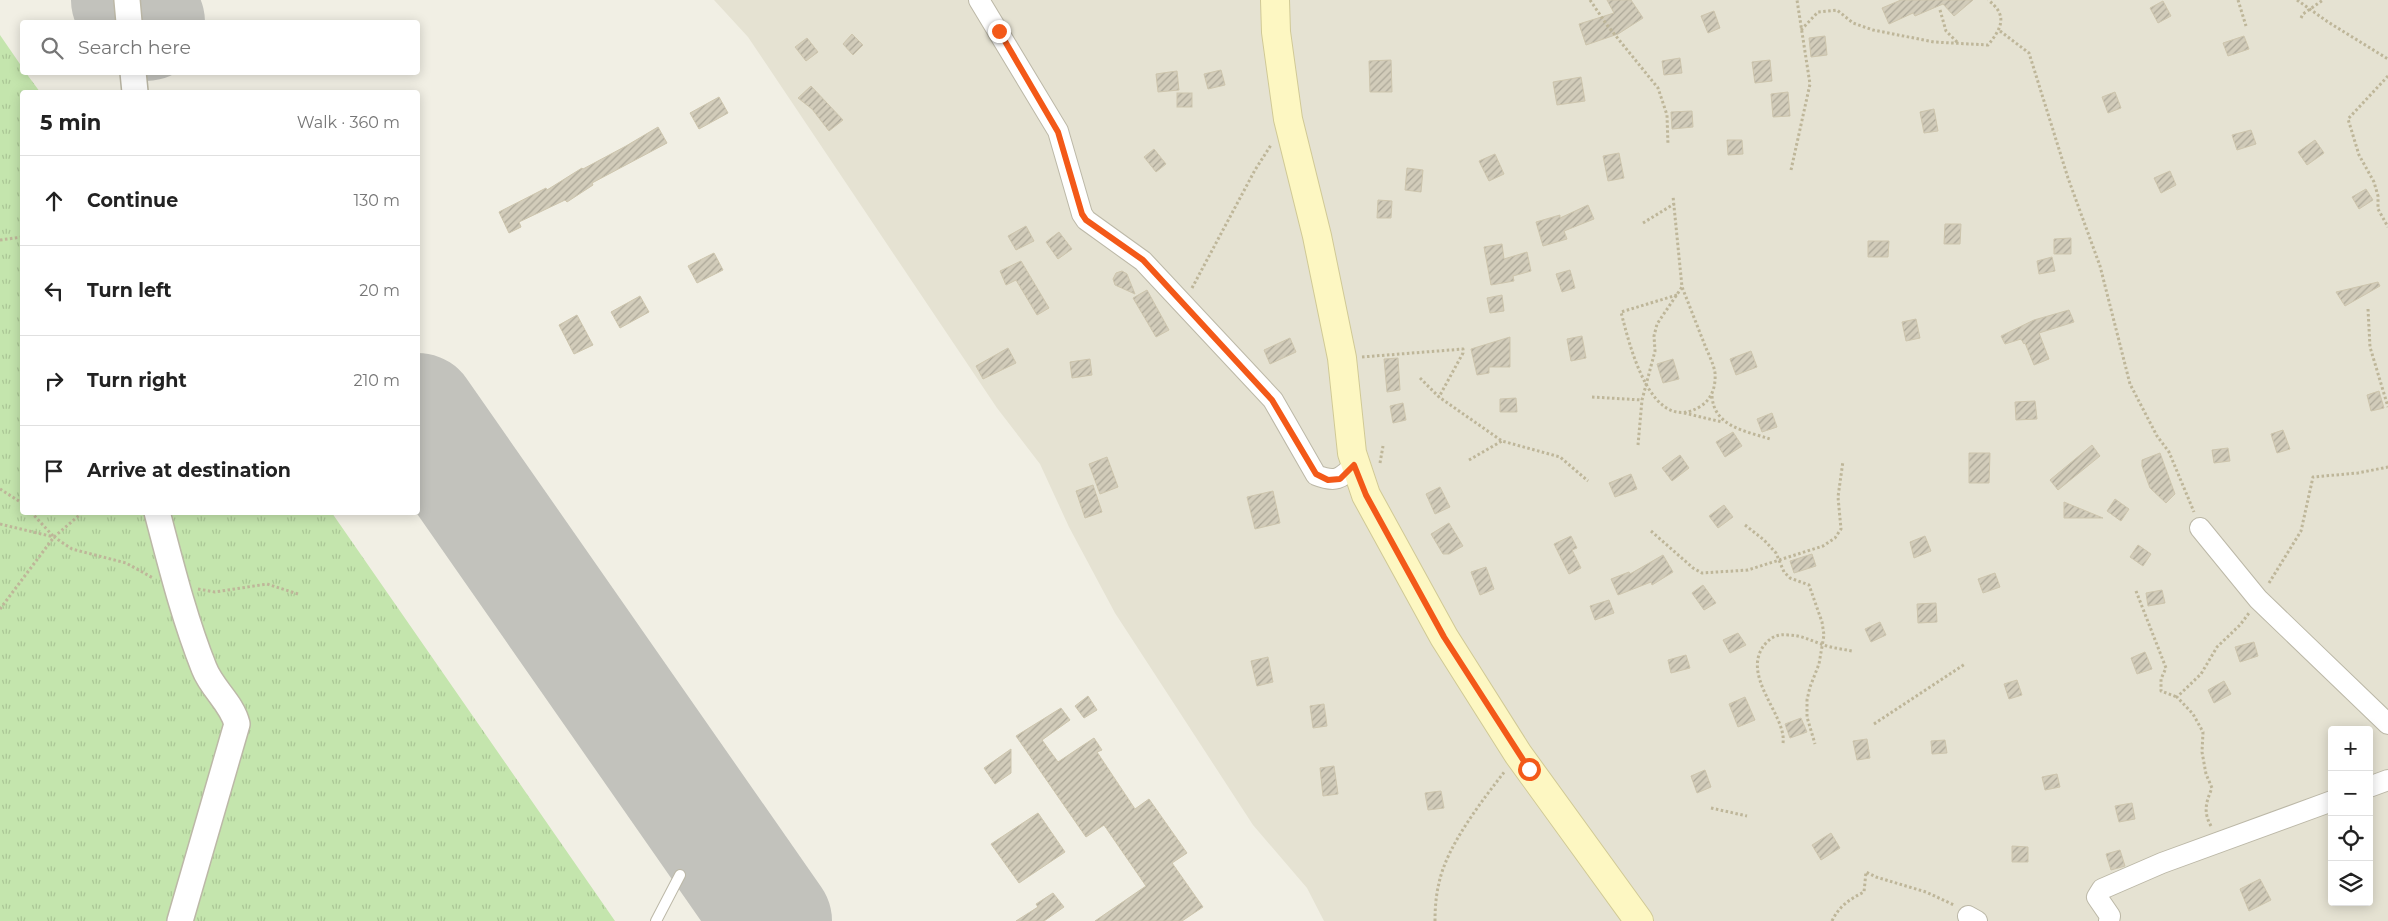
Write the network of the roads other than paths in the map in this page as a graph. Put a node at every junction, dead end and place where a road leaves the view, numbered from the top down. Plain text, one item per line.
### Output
1 (127, 0) edge
2 (979, 0) edge
3 (1275, 0) edge
4 (129, 20) edge
5 (133, 75) edge
6 (135, 90) edge
7 (1354, 465) junction
8 (159, 515) edge
9 (2200, 528) road end
10 (2388, 724) edge
11 (2388, 780) edge
12 (2373, 786) edge
13 (2328, 802) edge
14 (680, 876) dead end
15 (180, 921) edge
16 (656, 921) edge
17 (1639, 921) edge
18 (2109, 921) edge

1 - 4 street
2 - 7 street
3 - 7 main road
5 - 6 street
7 - 17 main road
8 - 15 street
9 - 10 street
11 - 12 street
13 - 18 street
14 - 16 lane

